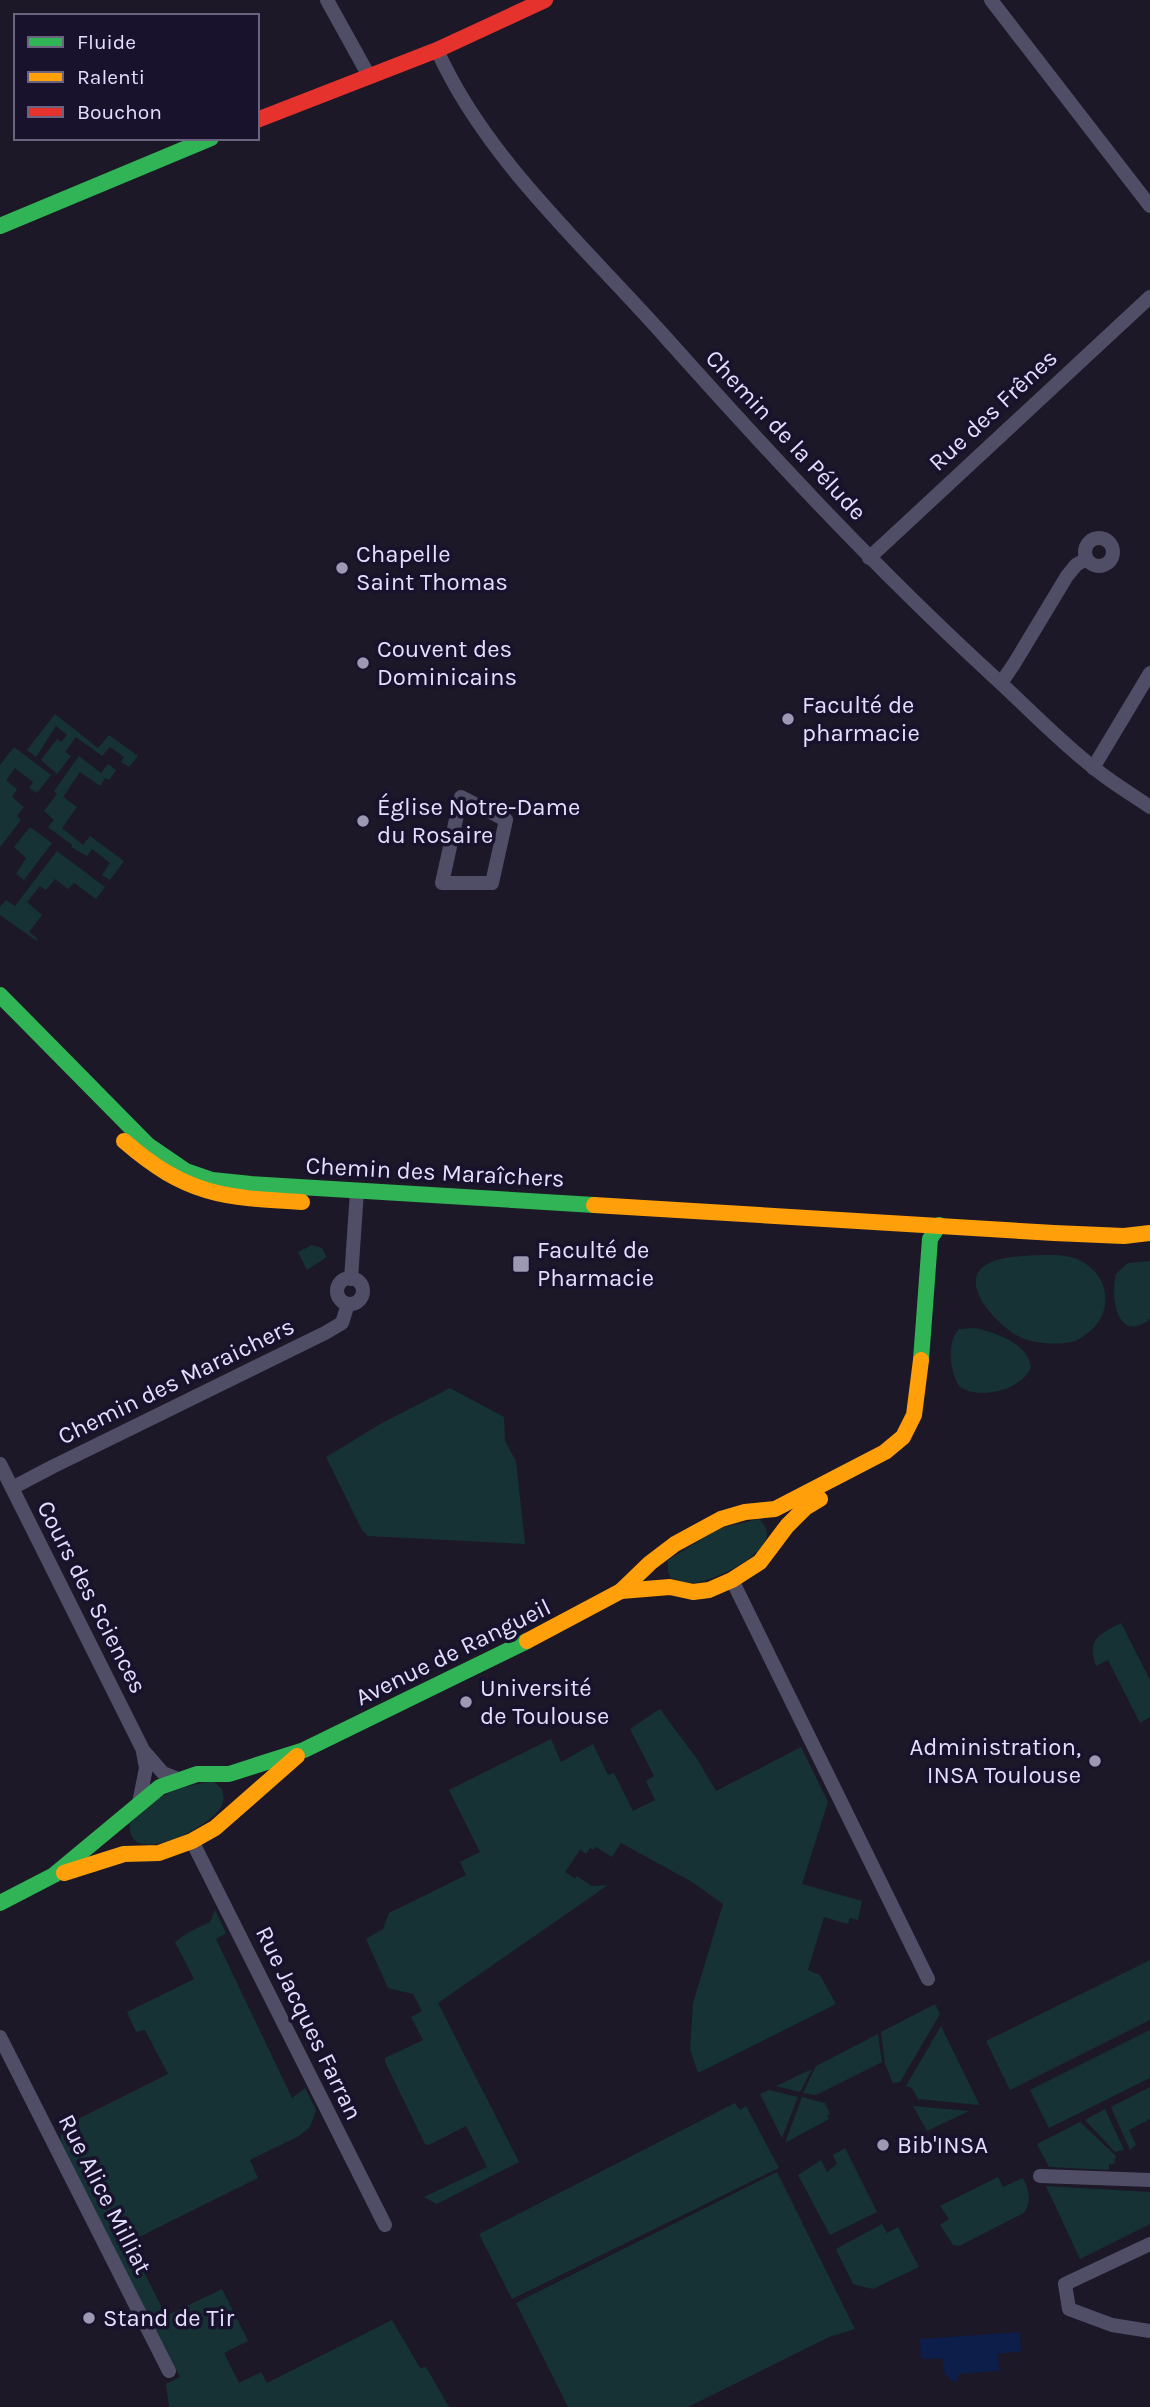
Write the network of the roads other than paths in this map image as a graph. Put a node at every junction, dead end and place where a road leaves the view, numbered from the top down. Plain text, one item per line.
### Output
1 (327, 0) edge
2 (545, 0) edge
3 (991, 0) edge
4 (437, 50) junction
5 (369, 76) junction
6 (259, 119) edge
7 (206, 140) edge
8 (1150, 206) edge
9 (0, 226) edge
10 (1150, 297) edge
11 (869, 558) junction
12 (1086, 559) dead end
13 (1150, 673) edge
14 (1000, 683) junction
15 (1094, 768) junction
16 (1150, 807) edge
17 (506, 820) joint
18 (0, 995) edge
19 (0, 1014) edge
20 (356, 1198) junction
21 (1150, 1233) edge
22 (938, 1235) junction
23 (1150, 1247) edge
24 (0, 1464) edge
25 (12, 1489) junction
26 (764, 1511) junction
27 (774, 1544) junction
28 (662, 1556) junction
29 (732, 1580) junction
30 (670, 1587) junction
31 (621, 1591) junction
32 (304, 1750) junction
33 (143, 1751) junction
34 (215, 1775) junction
35 (178, 1779) junction
36 (139, 1803) junction
37 (124, 1815) junction
38 (229, 1815) junction
39 (192, 1841) junction
40 (140, 1853) junction
41 (54, 1875) junction
42 (0, 1903) edge
43 (928, 1979) dead end
44 (0, 2037) edge
45 (1040, 2176) dead end
46 (1150, 2179) edge
47 (385, 2225) dead end
48 (1150, 2244) edge
49 (1150, 2330) edge
50 (169, 2371) dead end

1 - 5 street
2 - 4 street
3 - 8 street
4 - 5 street
4 - 11 street, Chemin de la Pélude
5 - 6 street
7 - 9 street
10 - 11 street, Rue des Frênes
11 - 14 street, Chemin de la Pélude
12 - 14 street
13 - 15 street
14 - 15 street, Chemin de la Pélude
15 - 16 street, Chemin de la Pélude
17 - 17 street
18 - 20 street, Chemin des Maraîchers
19 - 20 street, Chemin des Maraîchers
20 - 22 street, Chemin des Maraîchers
20 - 25 street, Chemin des Maraichers
21 - 22 street, Chemin des Maraîchers
22 - 23 street, Chemin des Maraîchers
22 - 26 street, Avenue de Rangueil
22 - 27 street, Avenue de Rangueil
24 - 25 street, Cours des Sciences
25 - 33 street, Cours des Sciences
26 - 27 street
26 - 28 street, Avenue de Rangueil
27 - 29 street, Avenue de Rangueil
28 - 30 street
28 - 31 street, Avenue de Rangueil
29 - 30 street, Avenue de Rangueil
29 - 43 street
30 - 31 street, Avenue de Rangueil
31 - 32 street, Avenue de Rangueil
32 - 34 street, Avenue de Rangueil
32 - 38 street, Avenue de Rangueil
33 - 35 street, Cours des Sciences
33 - 36 street, Cours des Sciences
34 - 35 street, Avenue de Rangueil
34 - 38 street
35 - 36 street, Avenue de Rangueil
36 - 37 street, Avenue de Rangueil
37 - 40 street
37 - 41 street, Avenue de Rangueil
38 - 39 street, Avenue de Rangueil
39 - 40 street, Avenue de Rangueil
39 - 47 street, Rue Jacques Farran
40 - 41 street, Avenue de Rangueil
41 - 42 street, Avenue de Rangueil
44 - 50 street, Rue Alice Milliat
45 - 46 street
48 - 49 street

